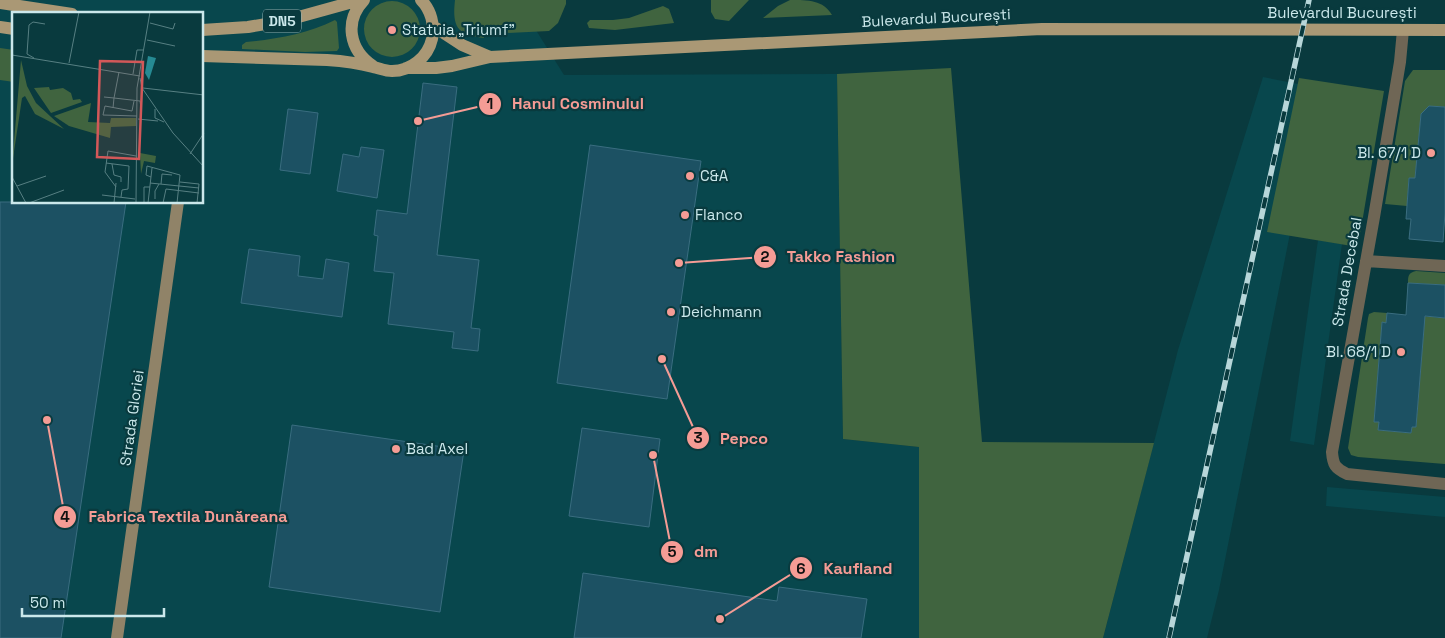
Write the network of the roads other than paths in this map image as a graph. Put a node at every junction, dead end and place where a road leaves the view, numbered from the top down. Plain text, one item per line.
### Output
1 (360, 0) edge
2 (364, 0) edge
3 (421, 0) edge
4 (435, 0) edge
5 (0, 3) edge
6 (59, 12) edge
7 (432, 21) junction
8 (204, 30) edge
9 (1403, 30) junction
10 (1445, 30) edge
11 (204, 56) edge
12 (490, 57) junction
13 (375, 67) junction
14 (406, 68) junction
15 (178, 204) edge
16 (1366, 261) junction
17 (1445, 266) edge
18 (1445, 484) edge
19 (117, 638) edge

1 - 8 main road, DN5
2 - 13 main road
3 - 7 main road
4 - 7 main road
5 - 6 main road
7 - 12 main road
7 - 14 main road
9 - 10 main road, Bulevardul București
9 - 12 main road, Bulevardul București
9 - 16 street, Strada Decebal
11 - 13 main road, Bulevardul București
12 - 14 main road, Bulevardul București
13 - 14 main road, Bulevardul București
15 - 19 main road, Strada Gloriei
16 - 17 street
16 - 18 street, Strada Decebal

